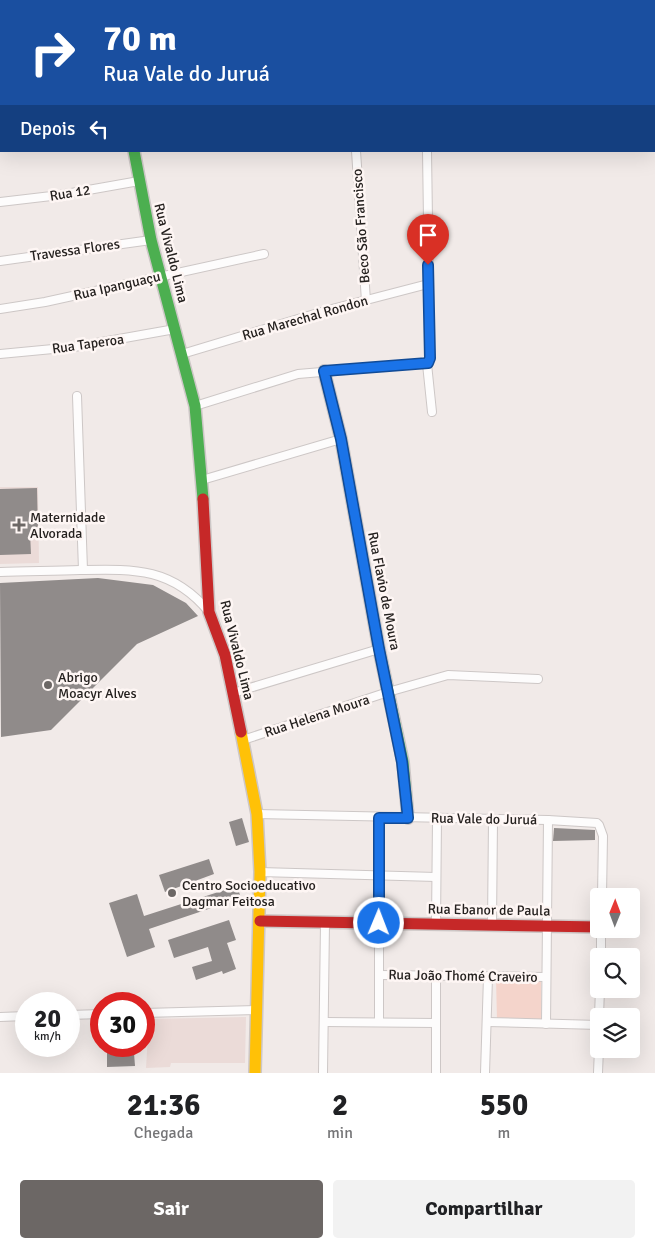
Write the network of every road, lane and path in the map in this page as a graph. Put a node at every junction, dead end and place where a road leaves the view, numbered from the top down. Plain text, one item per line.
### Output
1 (134, 152) edge
2 (356, 152) edge
3 (427, 152) edge
4 (139, 181) junction
5 (0, 202) edge
6 (151, 240) junction
7 (264, 254) dead end
8 (0, 261) edge
9 (161, 276) junction
10 (428, 284) junction
11 (366, 301) junction
12 (0, 309) edge
13 (175, 329) junction
14 (0, 354) edge
15 (182, 354) junction
16 (426, 364) junction
17 (324, 371) junction
18 (77, 396) dead end
19 (195, 406) junction
20 (432, 412) dead end
21 (341, 439) junction
22 (202, 480) junction
23 (83, 570) junction
24 (0, 572) edge
25 (209, 612) junction
26 (379, 649) junction
27 (538, 679) dead end
28 (388, 692) junction
29 (233, 693) junction
30 (243, 740) junction
31 (257, 814) junction
32 (379, 818) junction
33 (408, 818) junction
34 (437, 819) junction
35 (492, 820) junction
36 (548, 820) junction
37 (260, 872) junction
38 (380, 876) junction
39 (436, 877) junction
40 (602, 888) edge
41 (260, 922) junction
42 (325, 923) junction
43 (379, 923) junction
44 (436, 924) junction
45 (492, 924) junction
46 (547, 925) junction
47 (590, 927) edge
48 (379, 975) junction
49 (436, 976) junction
50 (488, 976) junction
51 (546, 977) junction
52 (257, 1010) junction
53 (155, 1013) edge
54 (0, 1016) edge
55 (15, 1016) edge
56 (379, 1021) junction
57 (325, 1022) junction
58 (488, 1022) junction
59 (436, 1023) junction
60 (546, 1024) junction
61 (590, 1026) edge
62 (599, 1058) edge
63 (255, 1073) edge
64 (323, 1073) edge
65 (436, 1073) edge
66 (485, 1073) edge
67 (598, 1073) edge

1 - 4 street, Rua Vivaldo Lima
2 - 11 street, Beco São Francisco
3 - 10 street
4 - 5 street, Rua 12
4 - 6 street, Rua Vivaldo Lima
6 - 8 street, Travessa Flores
6 - 9 street, Rua Vivaldo Lima
7 - 9 street, Rua Ipanguaçu
9 - 12 street, Rua Ipanguaçu
9 - 13 street, Rua Vivaldo Lima
10 - 11 street, Rua Marechal Rondon
10 - 16 street
11 - 15 street, Rua Marechal Rondon
13 - 14 street, Rua Taperoa
13 - 15 street, Rua Vivaldo Lima
15 - 19 street, Rua Vivaldo Lima
16 - 17 street
16 - 20 street
17 - 19 street
17 - 21 street, Rua Flavio de Moura
18 - 23 street
19 - 22 street, Rua Vivaldo Lima
21 - 22 street
21 - 26 street, Rua Flavio de Moura
22 - 25 street, Rua Vivaldo Lima
23 - 24 street
23 - 25 street
25 - 29 street, Rua Vivaldo Lima
26 - 28 street, Rua Flavio de Moura
26 - 29 street
27 - 28 street, Rua Helena Moura
28 - 30 street, Rua Helena Moura
28 - 33 street, Rua Flavio de Moura
29 - 30 street, Rua Vivaldo Lima
30 - 31 street, Rua Vivaldo Lima
31 - 32 street, Rua Vale do Juruá
31 - 37 street, Rua Vivaldo Lima
32 - 33 street, Rua Vale do Juruá
32 - 38 street
33 - 34 street, Rua Vale do Juruá
34 - 35 street, Rua Vale do Juruá
34 - 39 street
35 - 36 street, Rua Vale do Juruá
35 - 45 street
36 - 40 street, Rua Vale do Juruá
36 - 46 street
37 - 38 street
37 - 41 street, Rua Vivaldo Lima
38 - 39 street
38 - 43 street
39 - 44 street
41 - 42 street, Rua Ebanor de Paula
41 - 52 street, Rua Vivaldo Lima
42 - 43 street, Rua Ebanor de Paula
42 - 57 street
43 - 44 street, Rua Ebanor de Paula
43 - 48 street
44 - 45 street, Rua Ebanor de Paula
45 - 46 street, Rua Ebanor de Paula
46 - 47 street, Rua Ebanor de Paula
46 - 51 street
48 - 49 street, Rua João Thomé Craveiro
48 - 56 street
49 - 50 street, Rua João Thomé Craveiro
49 - 59 street
50 - 51 street, Rua João Thomé Craveiro
50 - 58 street
51 - 60 street
52 - 53 street
52 - 63 street, Rua Vivaldo Lima
54 - 55 street
56 - 57 street
56 - 59 street
57 - 64 street
58 - 60 street
58 - 66 street
59 - 65 street
60 - 61 street
62 - 67 street

